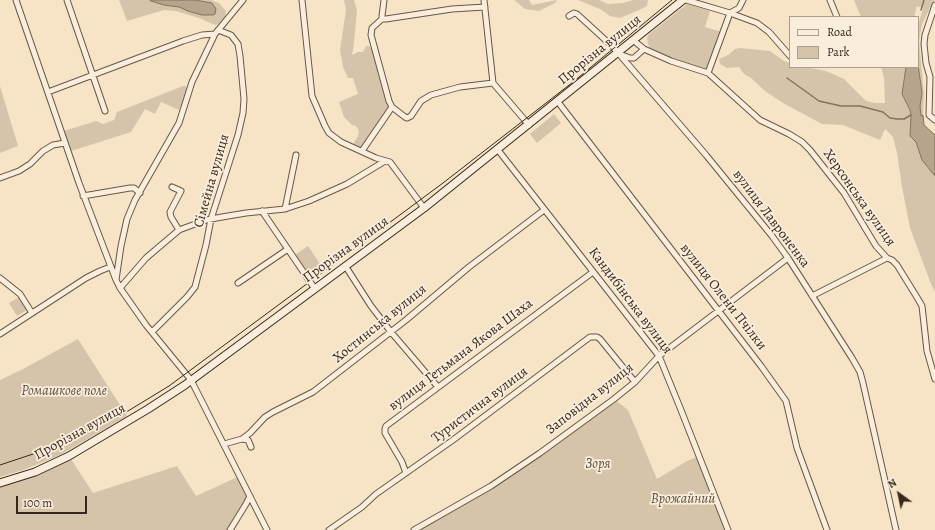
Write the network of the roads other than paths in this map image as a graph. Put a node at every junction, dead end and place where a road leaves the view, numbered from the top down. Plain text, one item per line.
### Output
1 (16, 0) edge
2 (67, 0) edge
3 (243, 0) edge
4 (302, 0) edge
5 (384, 0) edge
6 (484, 0) edge
7 (743, 0) edge
8 (830, 0) edge
9 (680, 1) edge
10 (935, 5) edge
11 (485, 7) junction
12 (730, 13) junction
13 (569, 16) dead end
14 (837, 16) edge
15 (382, 19) junction
16 (216, 32) junction
17 (633, 40) junction
18 (644, 49) junction
19 (618, 52) junction
20 (789, 55) edge
21 (708, 73) junction
22 (93, 75) junction
23 (493, 83) junction
24 (48, 92) junction
25 (558, 102) junction
26 (392, 107) junction
27 (105, 111) dead end
28 (935, 120) edge
29 (529, 125) junction
30 (65, 143) junction
31 (498, 150) junction
32 (362, 152) junction
33 (296, 155) dead end
34 (385, 161) junction
35 (0, 178) edge
36 (172, 187) dead end
37 (140, 193) junction
38 (83, 196) junction
39 (424, 208) junction
40 (285, 209) junction
41 (544, 210) junction
42 (262, 211) junction
43 (211, 220) junction
44 (179, 230) junction
45 (288, 249) junction
46 (788, 258) junction
47 (887, 258) junction
48 (110, 267) junction
49 (346, 267) junction
50 (593, 272) junction
51 (0, 278) edge
52 (116, 280) junction
53 (238, 282) dead end
54 (120, 288) junction
55 (315, 289) junction
56 (812, 296) junction
57 (718, 310) junction
58 (32, 314) junction
59 (152, 332) junction
60 (391, 332) junction
61 (0, 334) edge
62 (659, 356) junction
63 (935, 379) edge
64 (191, 380) junction
65 (635, 382) junction
66 (438, 387) junction
67 (242, 439) junction
68 (224, 444) junction
69 (251, 447) dead end
70 (406, 473) junction
71 (0, 483) edge
72 (250, 496) junction
73 (230, 530) edge
74 (267, 530) edge
75 (329, 530) edge
76 (414, 530) edge
77 (728, 530) edge
78 (827, 530) edge
79 (896, 530) edge

1 - 24 street
2 - 22 street
3 - 16 street
4 - 32 street
5 - 15 street
6 - 11 street
7 - 12 street
8 - 14 street
9 - 12 street
9 - 17 main road, Прорізна вулиця
10 - 28 street
11 - 15 street
11 - 23 street
12 - 20 street
12 - 21 street
13 - 19 street, вулиця Лавроненка
15 - 26 street
16 - 22 street
16 - 37 street
16 - 43 street, Сімейна вулиця
17 - 18 street, Херсонська вулиця
17 - 19 main road, Прорізна вулиця
18 - 19 street
18 - 21 street, Херсонська вулиця
19 - 25 main road, Прорізна вулиця
19 - 46 street, вулиця Лавроненка
21 - 47 street, Херсонська вулиця
22 - 24 street
22 - 27 street
23 - 26 street
23 - 29 street
24 - 30 street
25 - 29 main road, Прорізна вулиця
25 - 57 street, вулиця Олени Пчілки
26 - 32 street
29 - 31 main road, Прорізна вулиця
30 - 35 street
30 - 38 street
31 - 39 main road, Прорізна вулиця
31 - 41 street, Кандибінська вулиця
32 - 34 street
33 - 40 street
34 - 39 street
34 - 40 street
36 - 44 street
37 - 38 street
37 - 52 street
38 - 48 street
39 - 49 main road, Прорізна вулиця
40 - 42 street
41 - 50 street, Кандибінська вулиця
41 - 60 street, Хостинська вулиця
42 - 43 street
42 - 45 street
43 - 44 street
43 - 59 street, Сімейна вулиця
44 - 54 street
45 - 53 street
45 - 55 street
46 - 56 street, вулиця Лавроненка
46 - 57 street, Заповідна вулиця
47 - 56 street
47 - 63 street, Херсонська вулиця
48 - 52 street
48 - 58 street
49 - 55 main road, Прорізна вулиця
49 - 60 street
50 - 62 street, Кандибінська вулиця
50 - 66 street, вулиця Гетьмана Якова Шаха
51 - 58 street
52 - 54 street
54 - 59 street
55 - 64 main road, Прорізна вулиця
56 - 79 street, вулиця Лавроненка
57 - 62 street, Заповідна вулиця
57 - 78 street, вулиця Олени Пчілки
58 - 61 street
59 - 64 street
60 - 66 street
60 - 67 street, Хостинська вулиця
62 - 65 street, Заповідна вулиця
62 - 77 street, Кандибінська вулиця
64 - 68 street
64 - 71 main road, Прорізна вулиця
65 - 70 street, Туристична вулиця
65 - 76 street, Заповідна вулиця
66 - 70 street, вулиця Гетьмана Якова Шаха
67 - 68 street, Хостинська вулиця
67 - 69 street
68 - 72 street
70 - 75 street, Туристична вулиця
72 - 73 street
72 - 74 street

